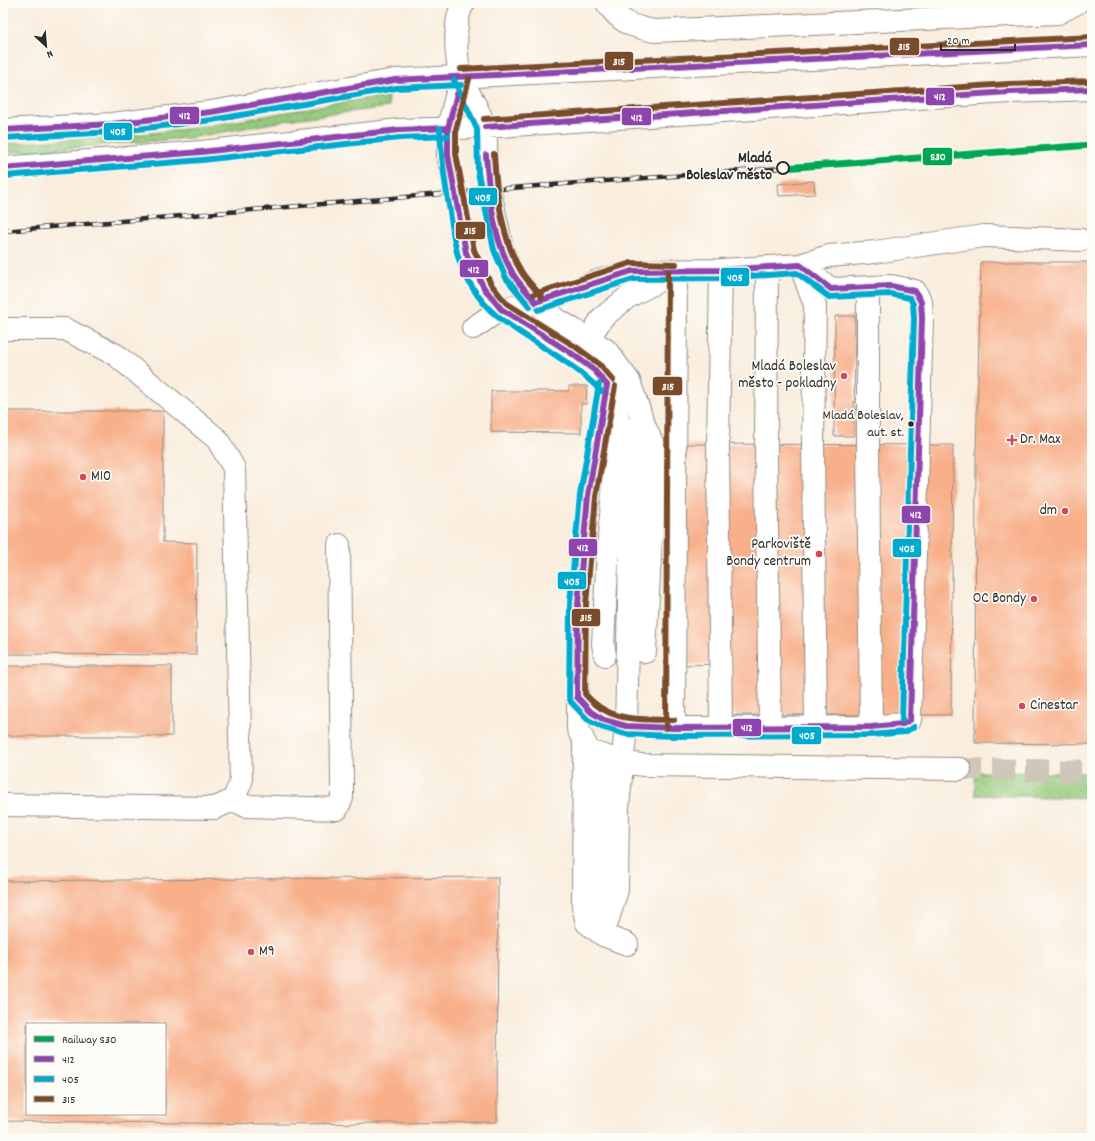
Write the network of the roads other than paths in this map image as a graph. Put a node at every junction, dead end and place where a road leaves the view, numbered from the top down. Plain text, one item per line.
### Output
1 (464, 3) edge
2 (607, 3) edge
3 (1077, 3) edge
4 (1092, 45) edge
5 (461, 77) junction
6 (1092, 89) edge
7 (485, 127) junction
8 (448, 128) junction
9 (3, 130) edge
10 (3, 168) edge
11 (1081, 240) dead end
12 (800, 265) junction
13 (767, 268) junction
14 (721, 270) junction
15 (676, 272) junction
16 (868, 288) junction
17 (536, 302) junction
18 (501, 309) junction
19 (473, 328) dead end
20 (3, 329) edge
21 (583, 349) junction
22 (607, 385) junction
23 (641, 416) junction
24 (339, 545) dead end
25 (645, 652) dead end
26 (605, 655) dead end
27 (577, 697) junction
28 (626, 726) junction
29 (721, 727) junction
30 (770, 727) junction
31 (816, 727) junction
32 (871, 727) junction
33 (674, 728) junction
34 (584, 743) junction
35 (601, 756) junction
36 (633, 763) junction
37 (960, 769) tunnel mouth
38 (233, 800) junction
39 (3, 805) edge
40 (603, 934) junction
41 (628, 944) dead end

1 - 5 street
2 - 3 street
4 - 5 street
5 - 7 street
5 - 8 street
5 - 9 street
6 - 7 street
7 - 8 street
7 - 17 street, bridge
8 - 10 street
8 - 18 street, bridge
11 - 12 street
12 - 13 street
12 - 16 street
12 - 31 street
13 - 14 street
13 - 30 street
14 - 15 street
14 - 29 street
15 - 17 street
15 - 21 street
15 - 33 street
16 - 32 street
16 - 32 street
17 - 18 street
17 - 21 street
18 - 19 street
18 - 21 street
20 - 38 street
21 - 22 street
21 - 23 street
22 - 26 street
22 - 27 street
23 - 25 street
23 - 28 street
24 - 38 street
27 - 28 street
27 - 34 street
28 - 33 street
28 - 36 street
29 - 30 street
29 - 33 street
30 - 31 street
31 - 32 street
34 - 35 street
34 - 40 street
35 - 36 street
35 - 40 street
36 - 37 street
36 - 40 street
38 - 39 street
40 - 41 street

